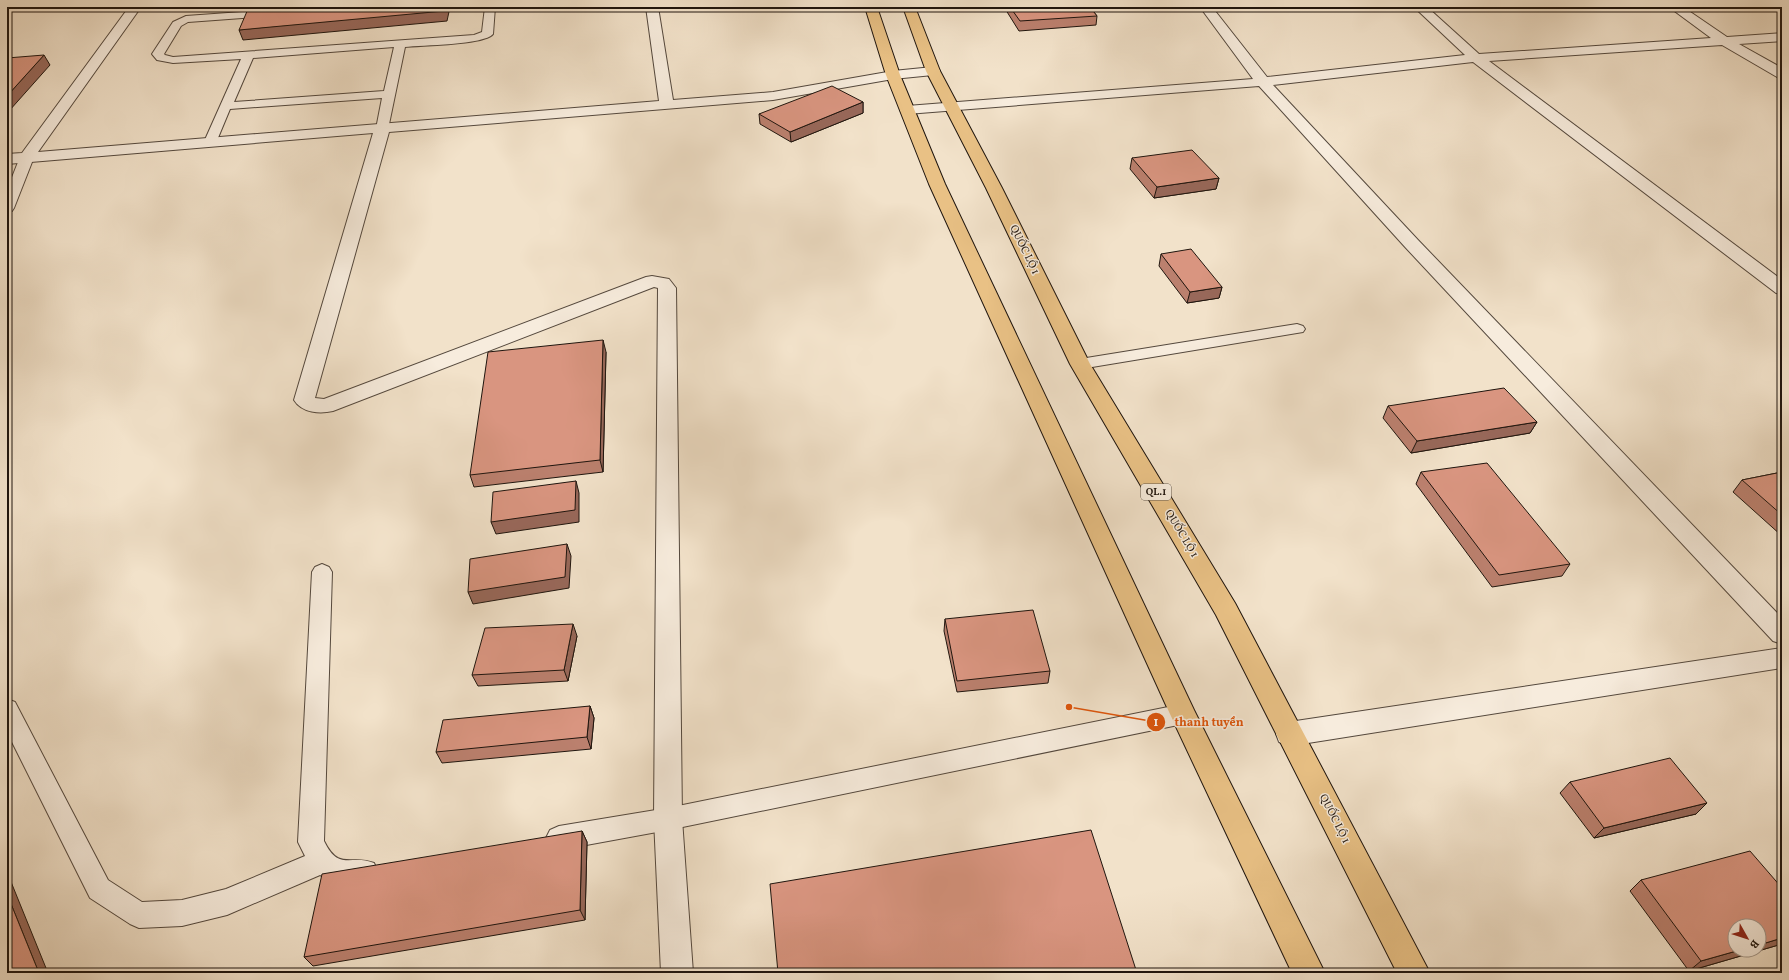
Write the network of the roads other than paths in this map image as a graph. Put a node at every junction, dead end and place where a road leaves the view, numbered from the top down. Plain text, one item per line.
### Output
1 (135, 7) edge
2 (490, 7) edge
3 (652, 7) edge
4 (871, 7) edge
5 (909, 7) edge
6 (1206, 7) edge
7 (1420, 7) edge
8 (1674, 7) edge
9 (284, 13) edge
10 (1782, 37) edge
11 (1724, 41) junction
12 (400, 44) junction
13 (248, 55) junction
14 (1476, 58) junction
15 (933, 71) junction
16 (1782, 74) edge
17 (893, 75) junction
18 (1263, 82) junction
19 (389, 94) junction
20 (668, 105) junction
21 (226, 106) junction
22 (951, 107) junction
23 (907, 110) junction
24 (382, 129) junction
25 (210, 142) junction
26 (27, 157) junction
27 (7, 159) edge
28 (7, 208) edge
29 (1782, 289) edge
30 (1297, 330) dead end
31 (1080, 364) junction
32 (322, 572) dead end
33 (1782, 634) edge
34 (1782, 658) edge
35 (7, 709) edge
36 (1183, 714) junction
37 (1289, 734) junction
38 (668, 819) junction
39 (538, 842) edge
40 (321, 862) junction
41 (384, 869) edge
42 (676, 973) edge
43 (1309, 973) edge
44 (1414, 973) edge

1 - 26 street
2 - 12 lane
3 - 20 street
4 - 17 highway
5 - 15 highway, QUỐC LỘ 1 / QL.1
6 - 18 street
7 - 14 street
8 - 11 street
9 - 13 lane
10 - 11 street
11 - 14 street
11 - 16 street
12 - 13 lane
12 - 19 lane
13 - 21 lane
14 - 18 street
14 - 29 street
15 - 17 street
15 - 22 highway, QUỐC LỘ 1 / QL.1
17 - 20 street
17 - 23 highway
18 - 22 street
18 - 33 street
19 - 21 lane
19 - 24 lane
20 - 24 street
21 - 25 lane
22 - 23 street
22 - 31 highway, QUỐC LỘ 1 / QL.1
23 - 36 highway
24 - 25 street
24 - 38 street
25 - 26 street
26 - 27 street
26 - 28 lane
30 - 31 lane
31 - 37 highway, QUỐC LỘ 1 / QL.1
32 - 40 lane
34 - 37 street
35 - 40 lane
36 - 38 lane
36 - 43 highway
37 - 44 highway, QUỐC LỘ 1 / QL.1
38 - 39 lane
38 - 42 street
40 - 41 lane

